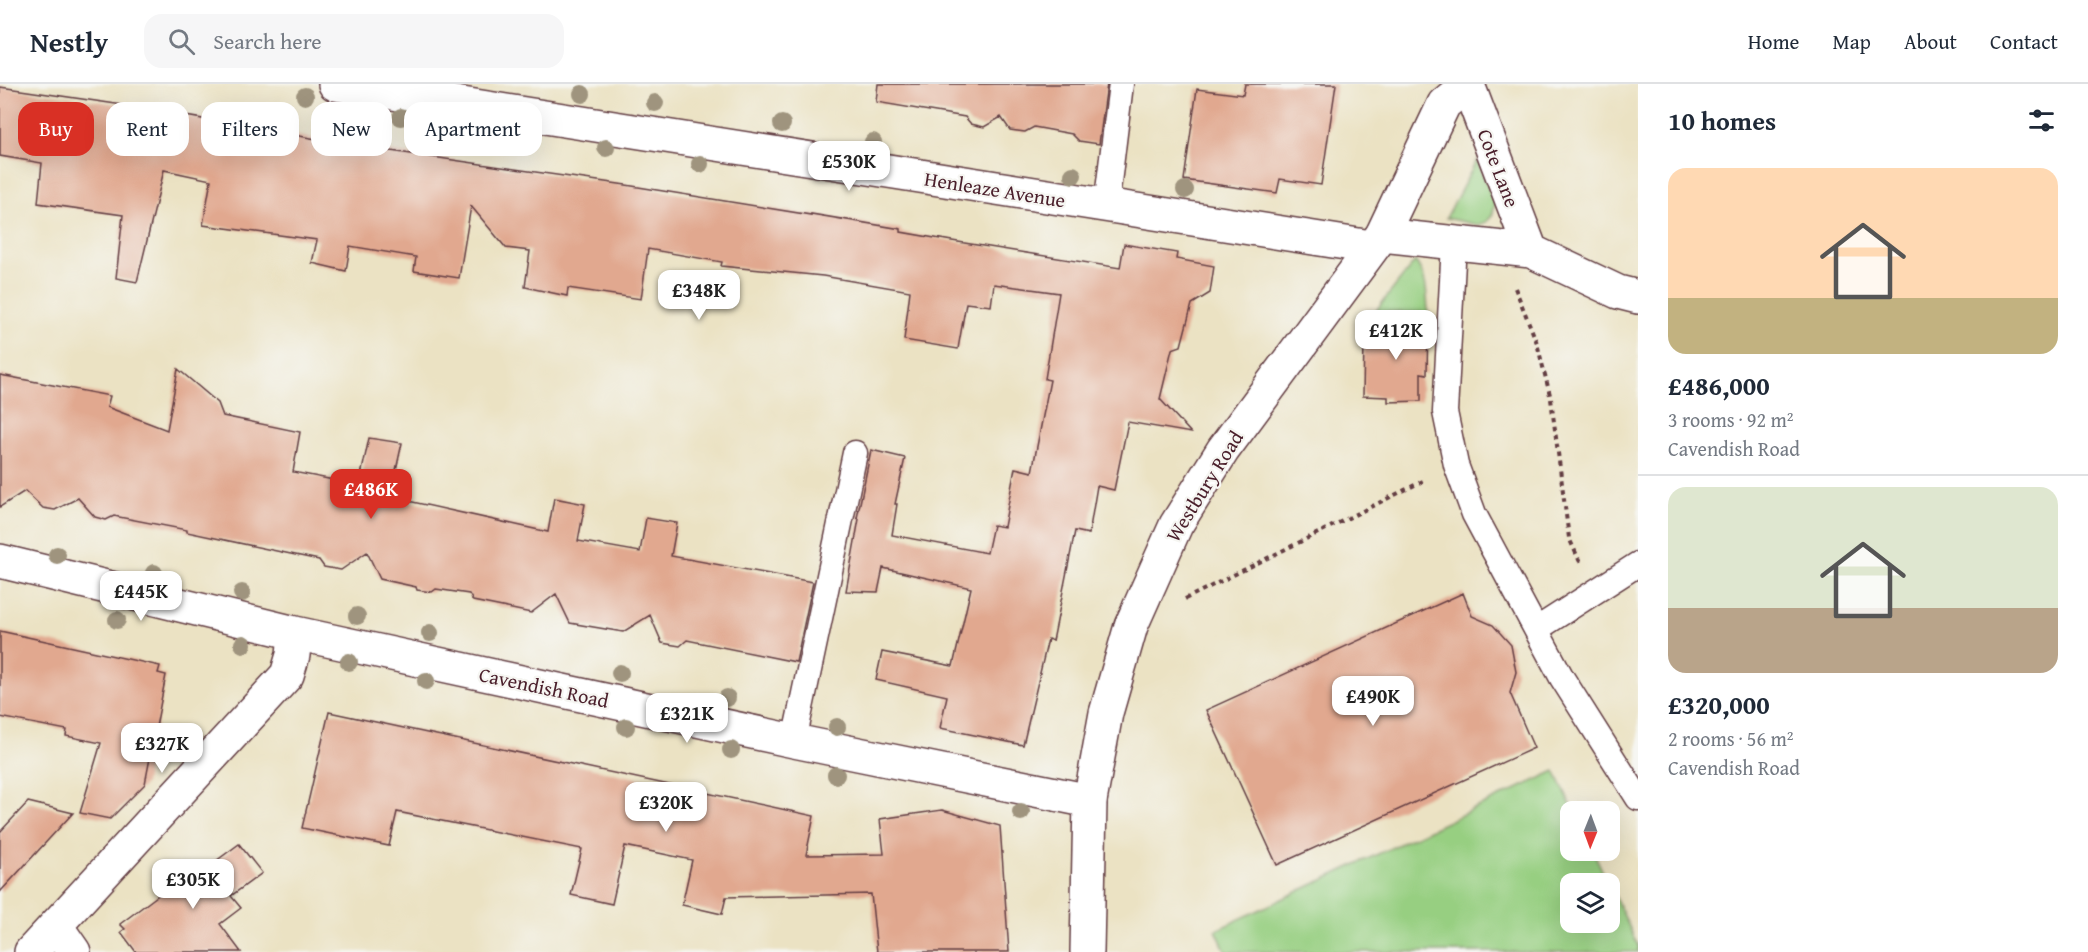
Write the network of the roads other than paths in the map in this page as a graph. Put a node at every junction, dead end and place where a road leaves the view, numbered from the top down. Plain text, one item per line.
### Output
1 (335, 84) edge
2 (1121, 84) edge
3 (1454, 89) edge
4 (1106, 207) junction
5 (1376, 241) junction
6 (1454, 243) junction
7 (1531, 251) junction
8 (1638, 297) edge
9 (855, 453) dead end
10 (0, 561) edge
11 (1638, 564) edge
12 (1536, 629) junction
13 (295, 633) junction
14 (794, 741) junction
15 (1638, 798) edge
16 (1090, 801) junction
17 (56, 926) junction
18 (31, 952) edge
19 (74, 952) edge
20 (1088, 952) edge

1 - 4 street, Henleaze Avenue
2 - 4 lane
3 - 5 street, Westbury Road
3 - 7 street, Cote Lane
4 - 5 street, Henleaze Avenue
5 - 6 street
5 - 16 street, Westbury Road
6 - 7 street
6 - 12 lane
7 - 8 street
9 - 14 lane
10 - 13 street, Cavendish Road
11 - 12 lane
12 - 15 lane
13 - 14 street, Cavendish Road
13 - 17 street
14 - 16 street, Cavendish Road
16 - 20 street, Westbury Road
17 - 18 street
17 - 19 street

